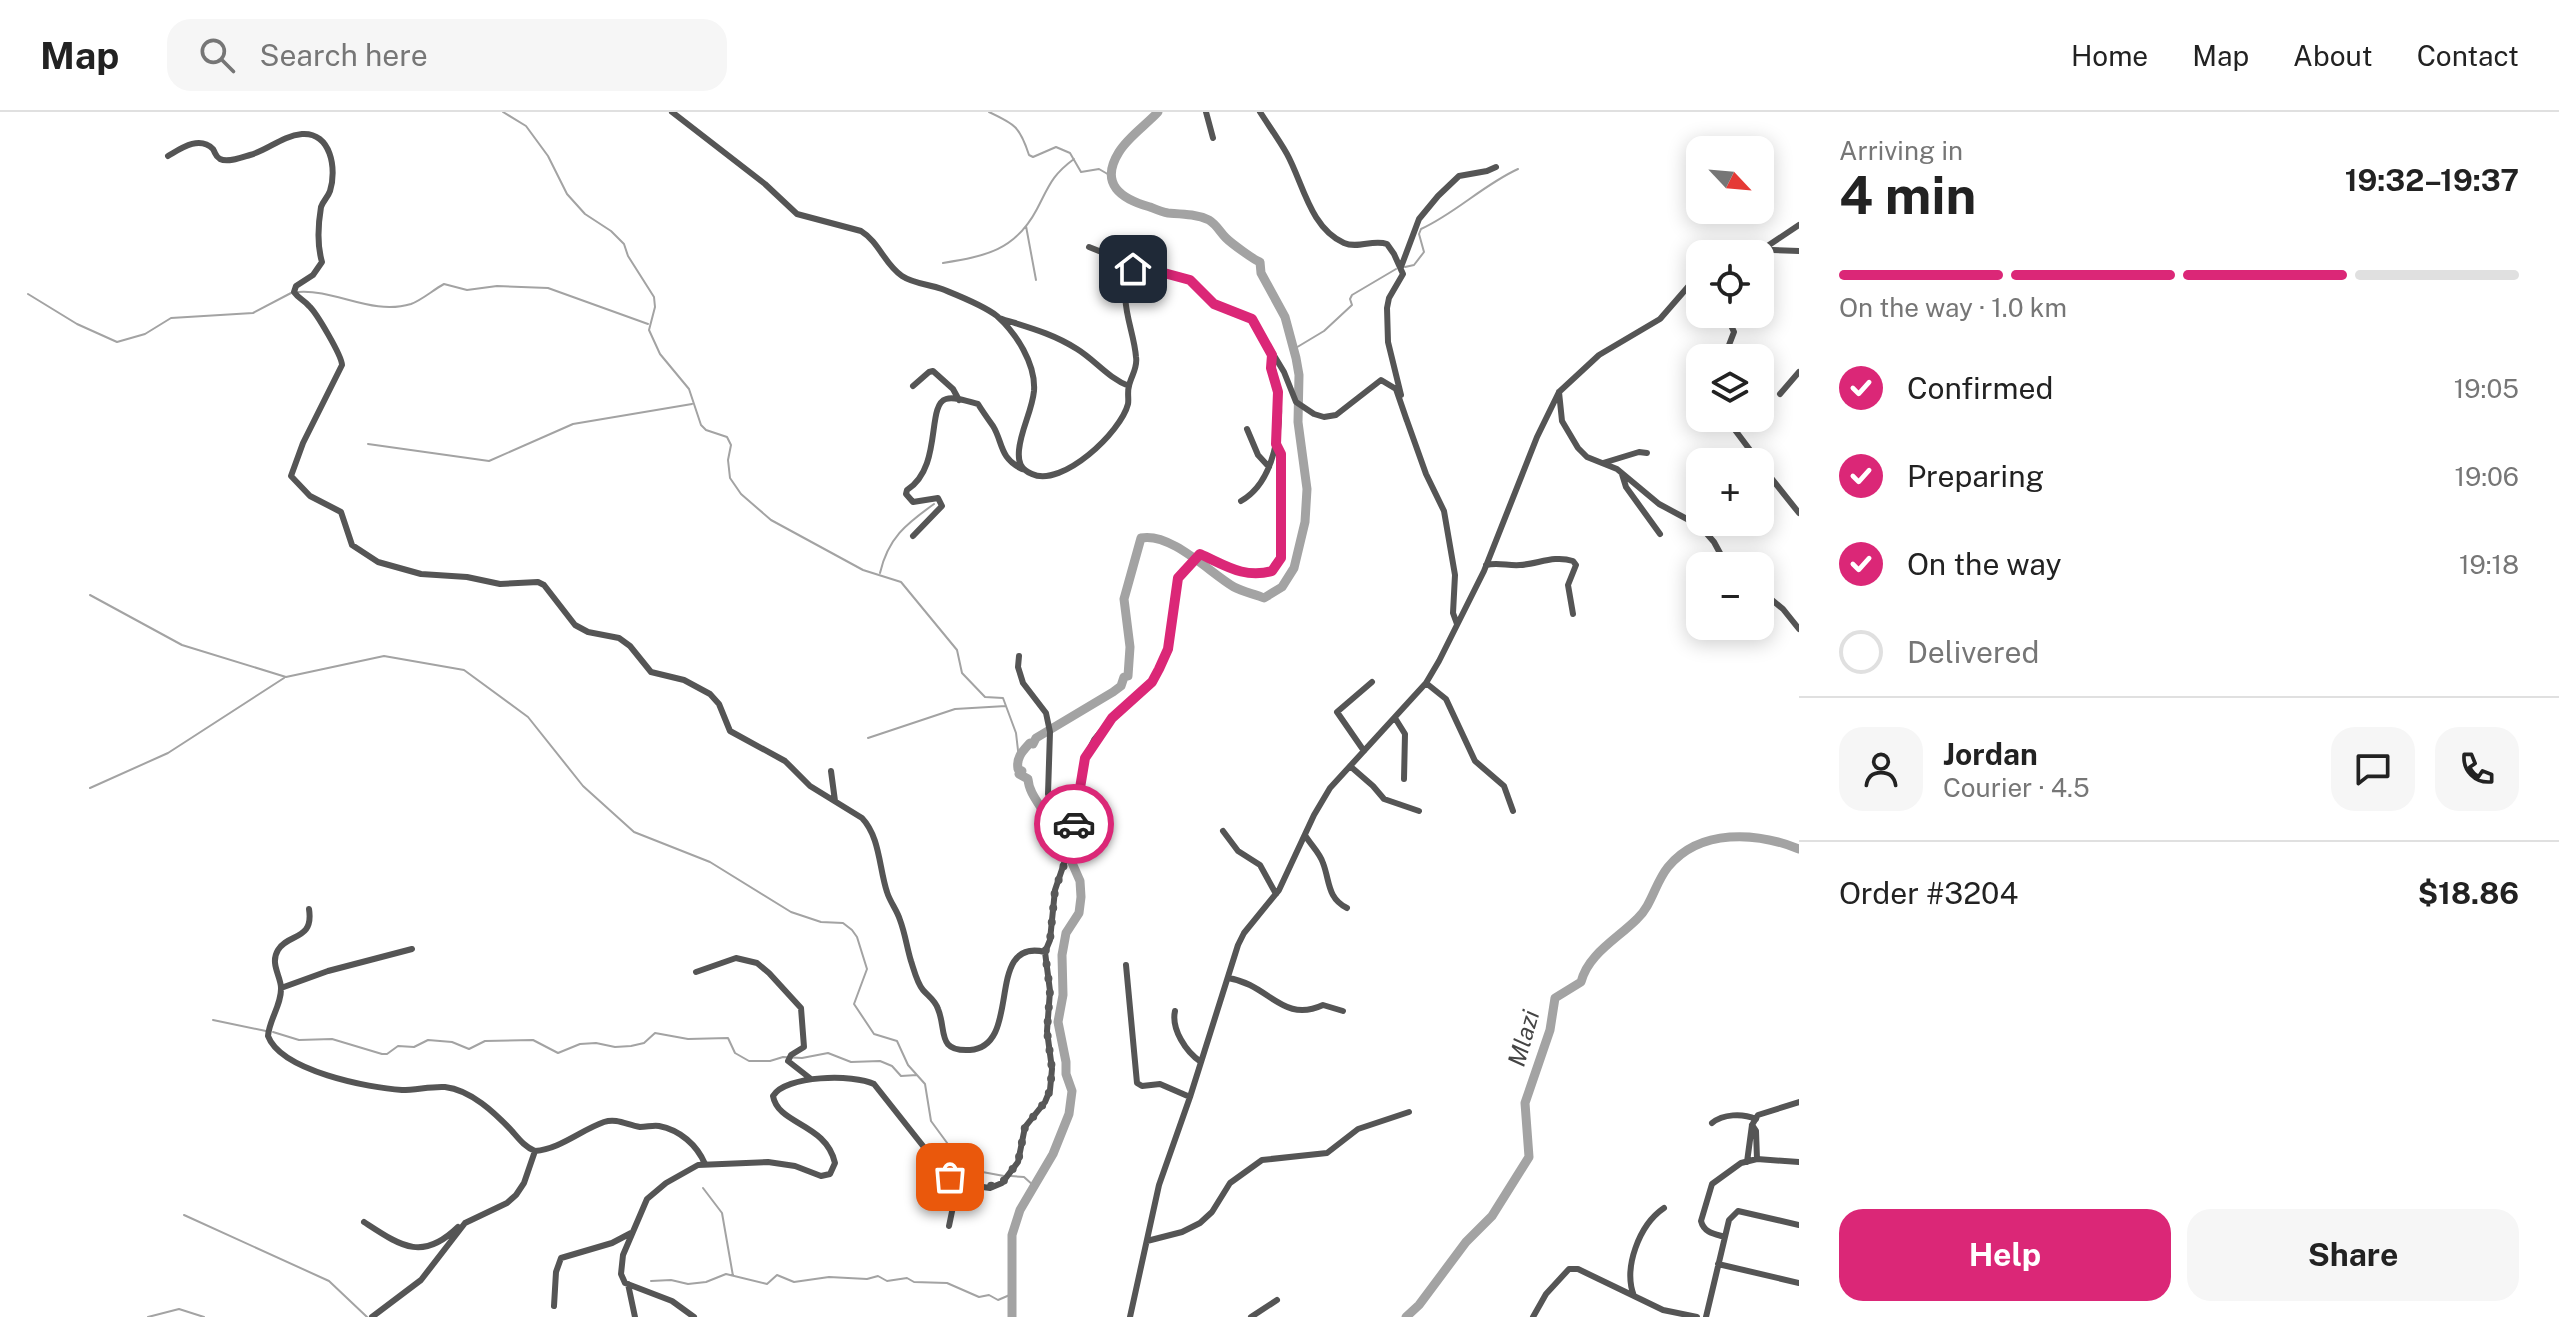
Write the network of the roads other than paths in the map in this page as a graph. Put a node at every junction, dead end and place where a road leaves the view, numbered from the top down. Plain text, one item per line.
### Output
1 (672, 112) edge
2 (1206, 112) edge
3 (1260, 112) edge
4 (1213, 138) dead end
5 (168, 156) dead end
6 (1496, 167) dead end
7 (1799, 225) edge
8 (1774, 242) edge
9 (1089, 247) dead end
10 (1774, 250) edge
11 (1799, 251) edge
12 (1401, 267) junction
13 (1133, 269) junction
14 (1686, 289) edge
15 (998, 318) junction
16 (1272, 355) junction
17 (1393, 362) junction
18 (1799, 372) edge
19 (1384, 380) junction
20 (913, 386) dead end
21 (1129, 386) junction
22 (1559, 392) junction
23 (1780, 394) dead end
24 (959, 400) junction
25 (1407, 421) junction
26 (1247, 429) dead end
27 (1276, 444) junction
28 (1647, 453) dead end
29 (1603, 463) junction
30 (1269, 467) junction
31 (1022, 469) junction
32 (1622, 474) junction
33 (1774, 482) edge
34 (1241, 501) dead end
35 (1799, 513) edge
36 (1660, 534) dead end
37 (913, 536) dead end
38 (1719, 552) edge
39 (1486, 565) junction
40 (1774, 602) edge
41 (1573, 614) dead end
42 (1457, 624) junction
43 (1796, 626) edge
44 (1019, 656) dead end
45 (1372, 682) dead end
46 (1426, 683) junction
47 (1395, 718) junction
48 (1364, 751) junction
49 (1350, 766) junction
50 (831, 771) dead end
51 (1404, 779) dead end
52 (835, 801) junction
53 (1419, 811) dead end
54 (1513, 811) dead end
55 (1223, 831) dead end
56 (1305, 835) junction
57 (1069, 851) junction
58 (1276, 894) junction
59 (1347, 908) dead end
60 (309, 909) dead end
61 (412, 949) dead end
62 (1045, 952) junction
63 (1126, 965) dead end
64 (696, 972) dead end
65 (1228, 978) junction
66 (281, 988) junction
67 (1175, 1011) dead end
68 (1343, 1011) dead end
69 (1201, 1062) junction
70 (811, 1079) junction
71 (1190, 1097) junction
72 (1799, 1102) edge
73 (1409, 1112) dead end
74 (1754, 1122) junction
75 (1712, 1123) dead end
76 (535, 1151) junction
77 (1757, 1159) junction
78 (1747, 1162) junction
79 (1799, 1162) edge
80 (705, 1164) junction
81 (946, 1175) junction
82 (1664, 1208) dead end
83 (364, 1222) dead end
84 (465, 1223) junction
85 (1799, 1225) edge
86 (949, 1226) dead end
87 (634, 1231) junction
88 (1725, 1237) junction
89 (1147, 1241) junction
90 (1718, 1264) junction
91 (1799, 1283) edge
92 (628, 1284) junction
93 (1634, 1296) junction
94 (1277, 1300) dead end
95 (554, 1306) dead end
96 (372, 1317) edge
97 (635, 1317) edge
98 (694, 1317) edge
99 (1130, 1317) edge
100 (1251, 1317) edge
101 (1533, 1317) edge
102 (1692, 1317) edge
103 (1706, 1317) edge

1 - 15 street
2 - 4 street
3 - 12 street
5 - 52 street
6 - 12 street
7 - 8 street
9 - 13 street
10 - 11 street
12 - 17 street
13 - 16 street
13 - 21 street
14 - 22 street
15 - 21 street
15 - 31 street
16 - 19 street
16 - 27 street
17 - 19 street
17 - 25 street
18 - 23 street
19 - 25 street
20 - 24 street
21 - 31 street
22 - 29 street
22 - 39 street
24 - 31 street
24 - 37 street
25 - 42 street
26 - 30 street
27 - 30 street
27 - 57 street
28 - 29 street
29 - 32 street
30 - 34 street
32 - 36 street
32 - 38 street
33 - 35 street
39 - 41 street
39 - 42 street
40 - 43 street
42 - 46 street
44 - 57 street
45 - 48 street
46 - 47 street
46 - 54 street
47 - 48 street
47 - 51 street
48 - 49 street
49 - 53 street
49 - 56 street
50 - 52 street
52 - 62 street
55 - 58 street
56 - 58 street
56 - 59 street
57 - 62 street
58 - 65 street
60 - 66 street
61 - 66 street
62 - 81 street
63 - 71 street
64 - 70 street
65 - 68 street
65 - 69 street
66 - 76 street
67 - 69 street
69 - 71 street
70 - 80 street
70 - 81 street
71 - 89 street
72 - 74 street
73 - 89 street
74 - 75 street
74 - 77 street
74 - 78 street
76 - 80 street
76 - 84 street
77 - 78 street
77 - 79 street
78 - 88 street
80 - 87 street
81 - 86 street
82 - 93 street
83 - 84 street
84 - 96 street
85 - 88 street
87 - 92 street
87 - 95 street
88 - 90 street
89 - 99 street
90 - 91 street
90 - 103 street
92 - 97 street
92 - 98 street
93 - 101 street
93 - 102 street
94 - 100 street

